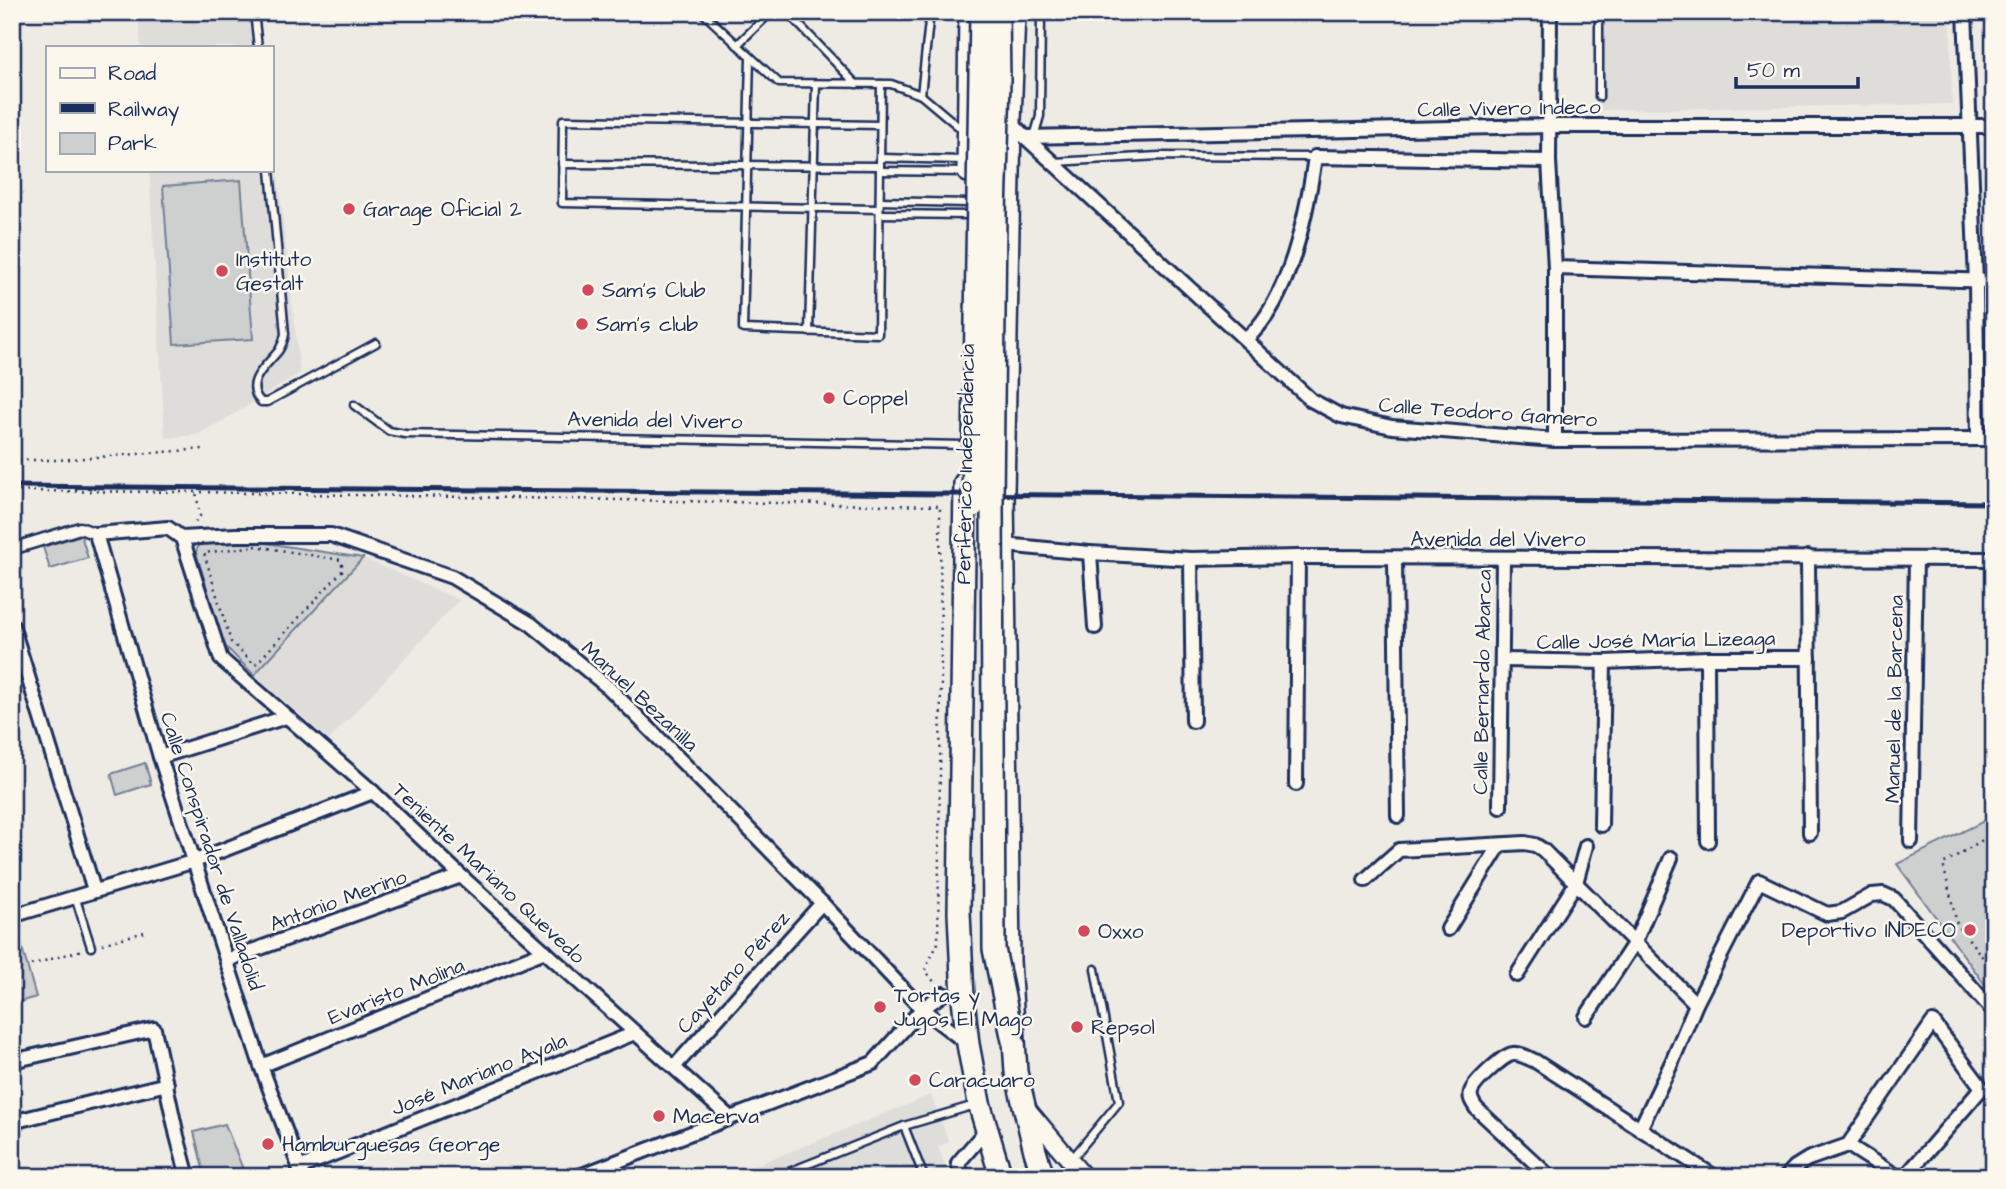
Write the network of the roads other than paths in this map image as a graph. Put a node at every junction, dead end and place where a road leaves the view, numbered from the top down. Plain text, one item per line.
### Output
1 (254, 12) edge
2 (771, 12) edge
3 (787, 12) edge
4 (930, 12) edge
5 (970, 12) edge
6 (981, 12) edge
7 (998, 12) edge
8 (1014, 12) edge
9 (1041, 12) edge
10 (1550, 12) edge
11 (1599, 12) edge
12 (1965, 12) edge
13 (703, 13) edge
14 (258, 46) edge
15 (737, 46) junction
16 (750, 58) junction
17 (816, 84) junction
18 (856, 84) junction
19 (881, 84) junction
20 (921, 95) junction
21 (1599, 97) dead end
22 (1010, 121) junction
23 (748, 122) junction
24 (814, 124) junction
25 (880, 125) junction
26 (1551, 126) junction
27 (1969, 126) junction
28 (1994, 126) edge
29 (968, 135) junction
30 (1030, 137) junction
31 (1315, 157) junction
32 (1549, 161) junction
33 (1052, 162) junction
34 (562, 164) junction
35 (747, 165) junction
36 (880, 165) junction
37 (813, 166) junction
38 (968, 166) junction
39 (270, 172) edge
40 (746, 205) junction
41 (811, 208) junction
42 (879, 208) junction
43 (968, 209) junction
44 (1555, 268) junction
45 (1994, 281) edge
46 (1976, 282) junction
47 (809, 332) junction
48 (1246, 339) junction
49 (376, 343) dead end
50 (354, 405) dead end
51 (1978, 439) junction
52 (1994, 439) edge
53 (1555, 440) junction
54 (964, 445) junction
55 (984, 487) junction
56 (96, 534) junction
57 (183, 538) junction
58 (1004, 545) junction
59 (14, 549) edge
60 (1090, 554) junction
61 (1298, 557) junction
62 (1808, 557) junction
63 (1395, 558) junction
64 (1503, 558) junction
65 (1191, 559) junction
66 (1916, 559) junction
67 (1994, 559) edge
68 (12, 625) edge
69 (1096, 627) dead end
70 (1707, 658) junction
71 (1809, 658) junction
72 (1503, 660) junction
73 (1604, 662) junction
74 (286, 717) junction
75 (1193, 721) dead end
76 (160, 757) junction
77 (1296, 784) dead end
78 (373, 792) junction
79 (1500, 807) dead end
80 (1398, 816) dead end
81 (1601, 825) dead end
82 (1810, 833) dead end
83 (1708, 841) dead end
84 (1911, 841) dead end
85 (1500, 845) junction
86 (1586, 846) dead end
87 (1671, 858) dead end
88 (195, 861) junction
89 (461, 876) junction
90 (1364, 880) dead end
91 (1576, 883) junction
92 (94, 890) junction
93 (75, 896) junction
94 (822, 902) junction
95 (12, 916) edge
96 (1448, 929) dead end
97 (1635, 942) junction
98 (91, 947) dead end
99 (545, 951) junction
100 (227, 960) junction
101 (1095, 969) dead end
102 (1517, 975) dead end
103 (953, 996) junction
104 (1696, 1004) junction
105 (922, 1009) junction
106 (1994, 1012) edge
107 (1586, 1017) dead end
108 (635, 1032) junction
109 (1013, 1041) junction
110 (968, 1044) junction
111 (12, 1061) edge
112 (261, 1066) junction
113 (674, 1067) junction
114 (167, 1084) junction
115 (979, 1104) junction
116 (1023, 1105) junction
117 (729, 1117) junction
118 (12, 1122) edge
119 (904, 1126) junction
120 (987, 1129) junction
121 (1640, 1129) junction
122 (1847, 1145) junction
123 (1070, 1161) junction
124 (301, 1172) edge
125 (188, 1177) edge
126 (577, 1177) edge
127 (776, 1177) edge
128 (924, 1177) edge
129 (963, 1177) edge
130 (1001, 1177) edge
131 (1044, 1177) edge
132 (1084, 1177) edge
133 (1550, 1177) edge
134 (1715, 1177) edge
135 (1786, 1177) edge
136 (1898, 1177) edge
137 (1905, 1177) edge

1 - 14 lane
2 - 15 lane
3 - 18 lane
4 - 20 lane
5 - 29 highway, Periférico Independencia
6 - 55 highway, bridge
7 - 55 highway, bridge
8 - 22 highway, Periférico Independencia
9 - 30 lane
10 - 26 street
11 - 21 lane
12 - 27 street
13 - 15 lane
15 - 16 lane
16 - 17 lane
16 - 23 lane
17 - 18 lane
17 - 24 lane
18 - 19 lane
19 - 20 lane
19 - 25 lane
20 - 29 lane
22 - 30 street, Calle Teodoro Gamero
22 - 55 highway, Periférico Independencia
23 - 24 lane
23 - 34 lane
23 - 35 lane
24 - 25 lane
24 - 37 lane
25 - 36 lane
26 - 27 street, Calle Vivero Indeco
26 - 30 street, Calle Vivero Indeco
26 - 32 street
27 - 28 street, Calle Vivero Indeco
27 - 46 street
29 - 38 highway, Periférico Independencia
30 - 33 street, Calle Teodoro Gamero
31 - 32 street
31 - 33 lane
31 - 48 street
32 - 44 street
33 - 48 street, Calle Teodoro Gamero
34 - 35 lane
34 - 40 lane
35 - 37 lane
35 - 40 lane
36 - 37 lane
36 - 38 lane
36 - 38 lane
36 - 42 lane
37 - 41 lane
38 - 43 highway, Periférico Independencia
39 - 49 lane
40 - 41 lane
40 - 47 lane
41 - 42 lane
41 - 47 lane
42 - 43 lane
42 - 43 lane
42 - 47 lane
43 - 54 highway, Periférico Independencia
44 - 46 street
44 - 53 street
45 - 46 street
46 - 51 street
48 - 53 street, Calle Teodoro Gamero
50 - 54 lane, Avenida del Vivero
51 - 52 street, Calle Teodoro Gamero
51 - 53 street, Calle Teodoro Gamero
54 - 55 highway, Periférico Independencia
55 - 58 highway, Periférico Independencia
55 - 103 highway, Periférico Independencia
55 - 109 highway, bridge
55 - 110 highway, bridge
56 - 57 street, Manuel Bezanilla
56 - 59 street, Manuel Bezanilla
56 - 76 street, Calle Conspirador de Valladolid
57 - 74 street, Teniente Mariano Quevedo
57 - 94 street, Manuel Bezanilla
58 - 60 street, Avenida del Vivero
58 - 109 highway, Periférico Independencia
60 - 65 street, Avenida del Vivero
60 - 69 street
61 - 63 street, Avenida del Vivero
61 - 65 street, Avenida del Vivero
61 - 77 street
62 - 64 street, Avenida del Vivero
62 - 66 street, Avenida del Vivero
62 - 71 street
63 - 64 street, Avenida del Vivero
63 - 80 street
64 - 72 street, Calle Bernardo Abarca
65 - 75 street
66 - 67 street, Avenida del Vivero
66 - 84 street, Manuel de la Barcena
68 - 92 street
70 - 71 street, Calle José María Lizeaga
70 - 73 street, Calle José María Lizeaga
70 - 83 street
71 - 82 street
72 - 73 street, Calle José María Lizeaga
72 - 79 street, Calle Bernardo Abarca
73 - 81 street
74 - 76 street
74 - 78 street, Teniente Mariano Quevedo
76 - 88 street, Calle Conspirador de Valladolid
78 - 88 street
78 - 89 street, Teniente Mariano Quevedo
85 - 90 street
85 - 91 street
85 - 96 street
86 - 91 street
87 - 97 street
88 - 92 street
88 - 100 street, Calle Conspirador de Valladolid
89 - 99 street, Teniente Mariano Quevedo
89 - 100 street, Antonio Merino
91 - 97 street
91 - 102 street
92 - 93 street
93 - 95 street
93 - 98 lane
94 - 105 street, Manuel Bezanilla
94 - 113 street, Cayetano Pérez
97 - 104 street
97 - 107 street
99 - 108 street, Teniente Mariano Quevedo
99 - 112 street, Evaristo Molina
100 - 112 street, Calle Conspirador de Valladolid
101 - 123 lane
103 - 105 street
103 - 110 highway
104 - 106 street
104 - 121 street
105 - 110 street, Manuel Bezanilla
105 - 117 street
108 - 113 street, Teniente Mariano Quevedo
108 - 124 street, José Mariano Ayala
109 - 116 highway
110 - 115 highway
111 - 114 street
112 - 124 street, Calle Conspirador de Valladolid
113 - 117 street, Teniente Mariano Quevedo
114 - 118 street
114 - 125 street
115 - 119 lane
115 - 120 highway
116 - 123 street
116 - 131 highway
117 - 126 street
119 - 127 lane
119 - 128 lane
120 - 129 street
120 - 130 highway
121 - 133 street
121 - 134 street
122 - 135 street
122 - 136 street
122 - 137 street
123 - 132 street

